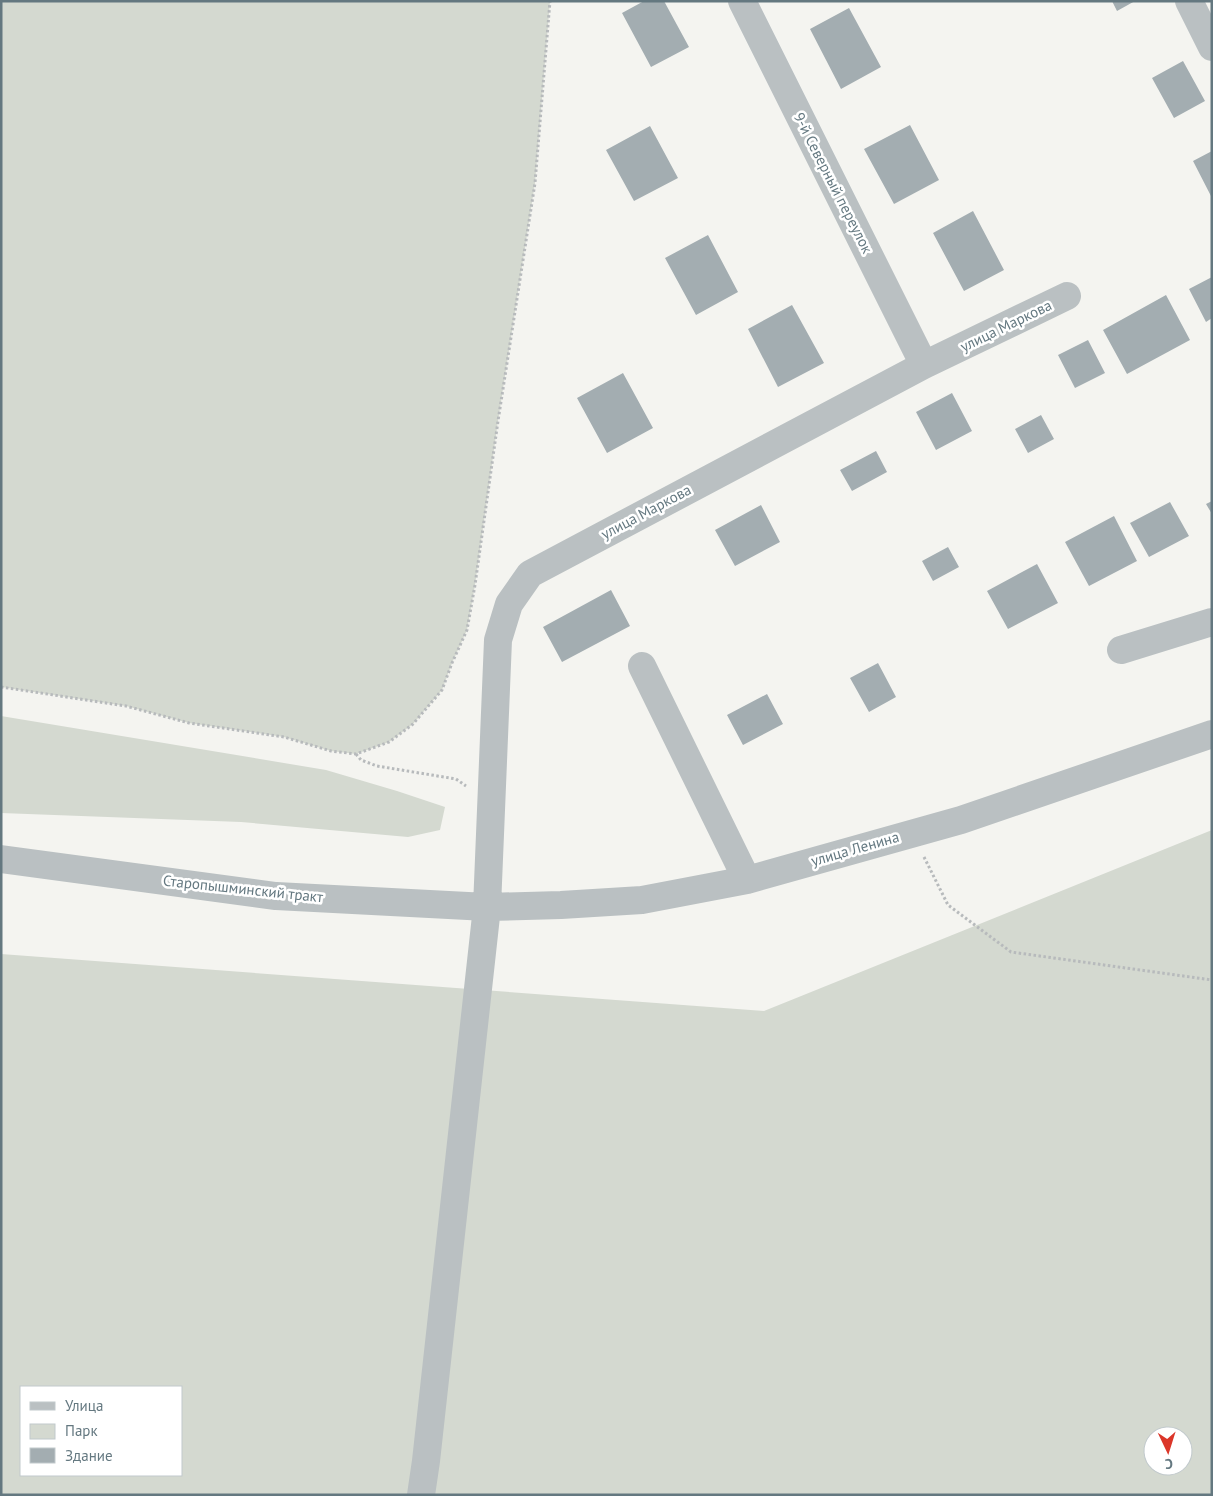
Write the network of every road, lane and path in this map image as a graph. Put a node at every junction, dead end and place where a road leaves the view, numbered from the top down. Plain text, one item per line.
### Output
1 (550, 1) edge
2 (742, 1) edge
3 (1189, 1) edge
4 (1212, 48) edge
5 (1067, 296) dead end
6 (924, 365) junction
7 (1212, 622) edge
8 (1120, 650) dead end
9 (642, 666) dead end
10 (1, 687) edge
11 (1212, 734) edge
12 (356, 754) junction
13 (490, 818) junction
14 (912, 833) junction
15 (1, 859) edge
16 (747, 880) junction
17 (486, 907) junction
18 (1212, 980) edge
19 (420, 1495) edge

1 - 12 path
2 - 6 street, 9-й Северный переулок
3 - 4 street
5 - 6 street, улица Маркова
6 - 13 street, улица Маркова
7 - 8 street
9 - 16 street
10 - 12 path
11 - 14 street, улица Ленина
12 - 13 path
13 - 17 street, улица Маркова
14 - 16 street, улица Ленина
14 - 18 path
15 - 17 street, Старопышминский тракт
16 - 17 street, улица Ленина
17 - 19 street, улица Маркова

